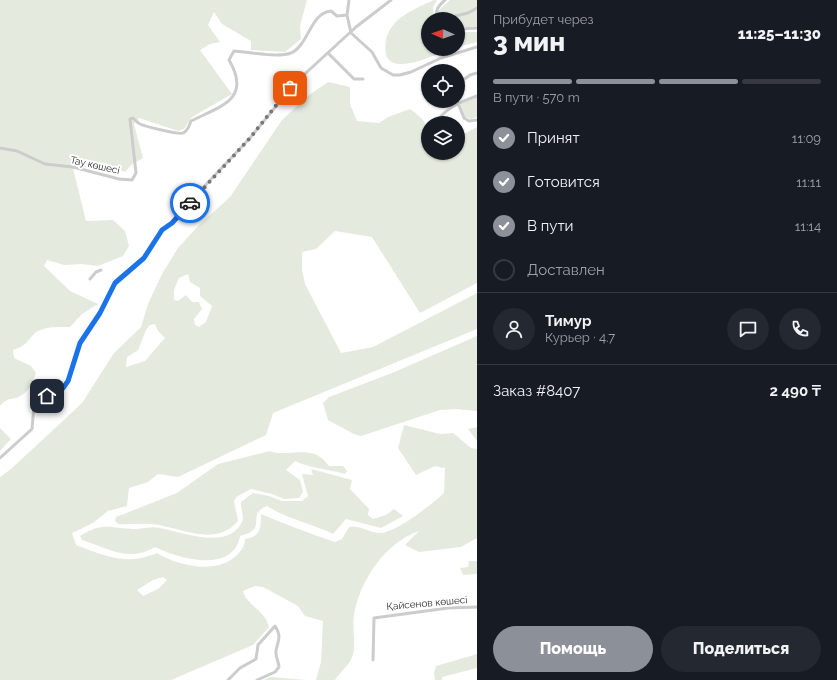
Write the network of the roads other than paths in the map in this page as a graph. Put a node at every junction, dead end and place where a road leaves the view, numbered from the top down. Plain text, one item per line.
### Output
1 (349, 0) edge
2 (391, 0) edge
3 (445, 0) edge
4 (477, 8) edge
5 (436, 12) edge
6 (465, 14) edge
7 (347, 15) junction
8 (477, 28) edge
9 (465, 29) edge
10 (351, 33) junction
11 (477, 47) edge
12 (328, 53) junction
13 (477, 73) edge
14 (363, 79) dead end
15 (465, 79) edge
16 (477, 96) edge
17 (465, 100) edge
18 (450, 108) edge
19 (460, 108) edge
20 (441, 116) edge
21 (477, 120) edge
22 (0, 148) edge
23 (101, 270) dead end
24 (90, 279) dead end
25 (0, 458) edge
26 (477, 607) edge
27 (373, 660) dead end
28 (228, 680) edge
29 (257, 680) edge

1 - 7 street
2 - 10 street
3 - 5 street
4 - 6 street
7 - 10 street
7 - 22 street, Тау көшесі
8 - 9 street
10 - 11 street
10 - 12 street
12 - 14 street
12 - 25 street
13 - 15 street
16 - 17 street
18 - 20 street
19 - 21 street
23 - 24 street
26 - 27 street, Қайсенов көшесі
28 - 29 street

